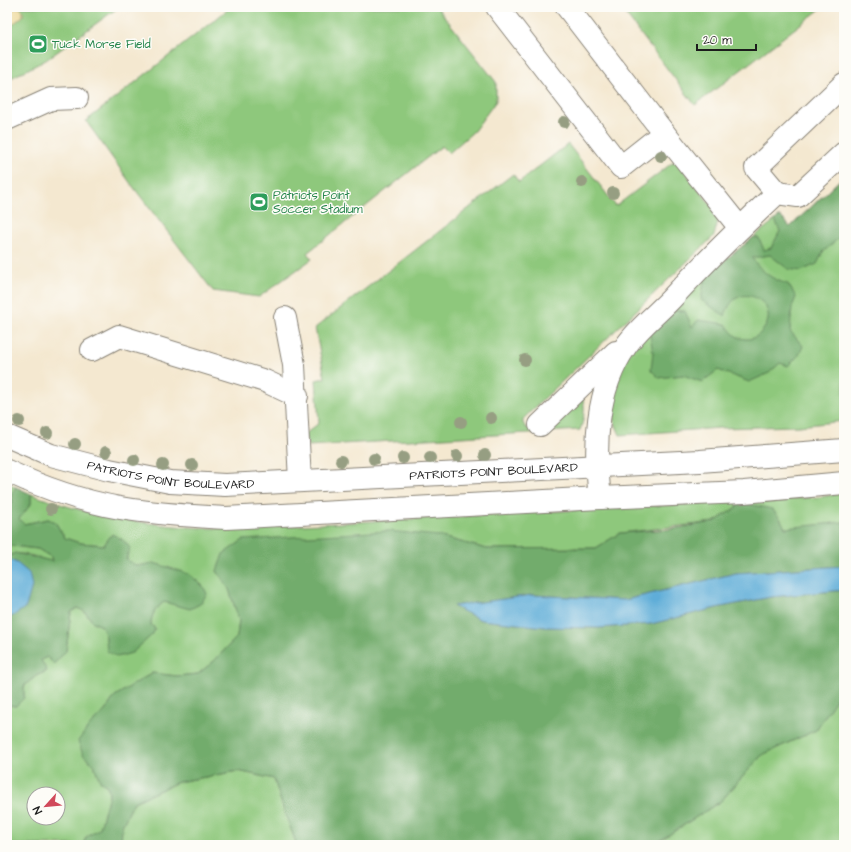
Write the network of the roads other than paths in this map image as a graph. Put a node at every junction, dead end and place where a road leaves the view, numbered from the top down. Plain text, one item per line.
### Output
1 (497, 7) edge
2 (567, 7) edge
3 (844, 84) edge
4 (77, 98) dead end
5 (7, 119) edge
6 (664, 133) junction
7 (844, 153) edge
8 (777, 193) junction
9 (740, 228) junction
10 (284, 318) dead end
11 (636, 333) junction
12 (92, 350) dead end
13 (297, 396) junction
14 (540, 425) dead end
15 (7, 436) edge
16 (844, 450) edge
17 (596, 466) junction
18 (7, 471) edge
19 (300, 481) junction
20 (844, 484) edge
21 (600, 498) junction

1 - 6 street
2 - 6 street
3 - 8 street
4 - 5 street
6 - 9 street
7 - 8 street
8 - 9 street
9 - 11 street
10 - 13 street
11 - 14 street
11 - 17 street
12 - 13 street
13 - 19 street
15 - 19 street, PATRIOTS POINT BOULEVARD
16 - 17 street, PATRIOTS POINT BOULEVARD
17 - 19 street, PATRIOTS POINT BOULEVARD
17 - 21 street
18 - 21 street
20 - 21 street

